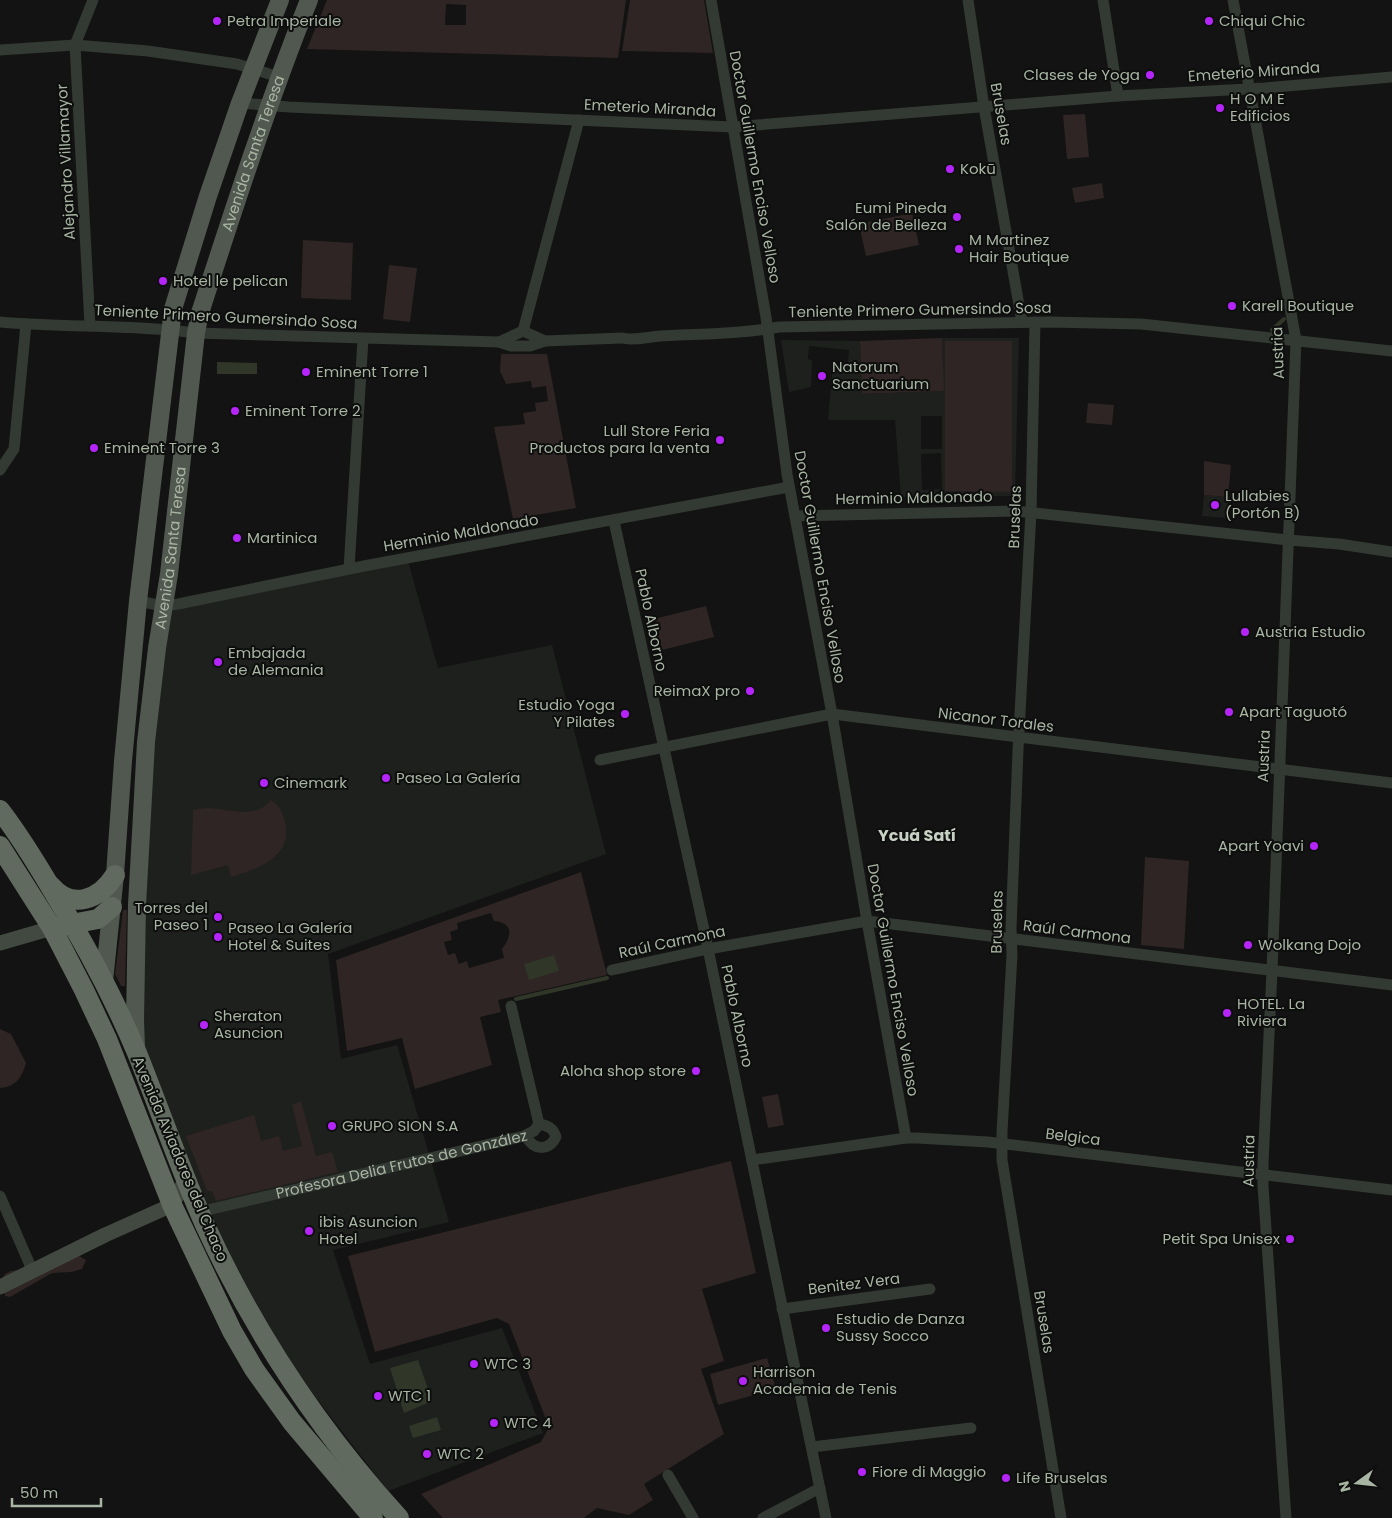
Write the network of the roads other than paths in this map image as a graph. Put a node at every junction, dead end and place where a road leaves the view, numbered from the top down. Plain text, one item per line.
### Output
1 (93, 0) edge
2 (280, 0) edge
3 (310, 0) edge
4 (711, 0) edge
5 (968, 0) edge
6 (1103, 0) edge
7 (1233, 0) edge
8 (75, 45) junction
9 (0, 50) edge
10 (253, 70) junction
11 (278, 77) junction
12 (1392, 78) edge
13 (1250, 88) junction
14 (1118, 96) junction
15 (240, 103) junction
16 (269, 106) junction
17 (984, 107) junction
18 (579, 120) junction
19 (732, 127) junction
20 (0, 322) edge
21 (1022, 322) junction
22 (1035, 322) junction
23 (26, 324) junction
24 (90, 326) junction
25 (766, 329) junction
26 (169, 330) junction
27 (523, 331) junction
28 (196, 333) junction
29 (364, 339) junction
30 (1296, 340) junction
31 (545, 341) junction
32 (499, 342) junction
33 (1392, 351) edge
34 (0, 470) edge
35 (789, 487) junction
36 (1031, 512) junction
37 (794, 516) junction
38 (614, 521) junction
39 (1288, 540) junction
40 (1392, 552) edge
41 (349, 569) junction
42 (138, 601) junction
43 (163, 606) junction
44 (832, 714) junction
45 (1019, 738) junction
46 (663, 747) junction
47 (600, 760) dead end
48 (1279, 769) junction
49 (1392, 783) edge
50 (0, 810) edge
51 (0, 846) edge
52 (115, 876) junction
53 (47, 881) junction
54 (112, 907) junction
55 (867, 921) junction
56 (73, 924) junction
57 (52, 928) junction
58 (1011, 939) junction
59 (0, 943) edge
60 (708, 949) junction
61 (612, 970) dead end
62 (1272, 971) junction
63 (104, 981) junction
64 (1392, 985) edge
65 (511, 1006) dead end
66 (107, 1038) junction
67 (137, 1054) junction
68 (539, 1124) junction
69 (526, 1136) junction
70 (906, 1138) junction
71 (1002, 1144) junction
72 (752, 1160) junction
73 (1263, 1175) junction
74 (186, 1179) junction
75 (1392, 1190) edge
76 (0, 1196) edge
77 (164, 1209) junction
78 (200, 1212) junction
79 (33, 1272) junction
80 (0, 1287) edge
81 (930, 1289) dead end
82 (782, 1309) junction
83 (244, 1350) junction
84 (323, 1423) junction
85 (971, 1428) dead end
86 (812, 1447) junction
87 (668, 1475) dead end
88 (820, 1488) junction
89 (373, 1518) edge
90 (399, 1518) edge
91 (693, 1518) edge
92 (762, 1518) edge
93 (826, 1518) edge
94 (1061, 1518) edge
95 (1286, 1518) edge

1 - 8 street, Alejandro Villamayor
2 - 10 main road, Avenida Santa Teresa
3 - 11 main road, Avenida Santa Teresa
4 - 19 street, Doctor Guillermo Enciso Velloso
5 - 17 street, Bruselas
6 - 14 street
7 - 13 street, Austria
8 - 9 street
8 - 10 street
8 - 24 street, Alejandro Villamayor
10 - 11 street
10 - 15 main road, Avenida Santa Teresa
11 - 16 main road, Avenida Santa Teresa
12 - 13 street, Emeterio Miranda
13 - 14 street, Emeterio Miranda
13 - 30 street, Austria
14 - 17 street, Emeterio Miranda
15 - 16 street, Emeterio Miranda
15 - 26 main road, Avenida Santa Teresa
16 - 18 street, Emeterio Miranda
16 - 28 main road, Avenida Santa Teresa
17 - 19 street, Emeterio Miranda
17 - 21 street, Bruselas
18 - 19 street, Emeterio Miranda
18 - 27 street
19 - 25 street, Doctor Guillermo Enciso Velloso
20 - 23 street, Teniente Primero Gumersindo Sosa
21 - 22 street, Teniente Primero Gumersindo Sosa
21 - 25 street, Teniente Primero Gumersindo Sosa
22 - 30 street, Teniente Primero Gumersindo Sosa
22 - 36 street, Bruselas
23 - 24 street, Teniente Primero Gumersindo Sosa
23 - 34 street
24 - 26 street, Teniente Primero Gumersindo Sosa
25 - 31 street, Teniente Primero Gumersindo Sosa
25 - 35 street, Doctor Guillermo Enciso Velloso
26 - 28 street, Teniente Primero Gumersindo Sosa
26 - 42 main road, Avenida Santa Teresa
27 - 31 street
27 - 32 street
28 - 29 street, Teniente Primero Gumersindo Sosa
28 - 43 main road, Avenida Santa Teresa
29 - 32 street, Teniente Primero Gumersindo Sosa
29 - 41 street
30 - 33 street, Teniente Primero Gumersindo Sosa
30 - 39 street, Austria
31 - 32 street, Teniente Primero Gumersindo Sosa
35 - 37 street, Doctor Guillermo Enciso Velloso
35 - 38 street, Herminio Maldonado
36 - 37 street, Herminio Maldonado
36 - 39 street, Herminio Maldonado
36 - 45 street, Bruselas
37 - 44 street, Doctor Guillermo Enciso Velloso
38 - 41 street, Herminio Maldonado
38 - 46 street, Pablo Alborno
39 - 40 street, Herminio Maldonado
39 - 48 street, Austria
41 - 43 street, Herminio Maldonado
42 - 43 street, Herminio Maldonado
42 - 52 main road, Avenida Santa Teresa
43 - 67 main road, Avenida Santa Teresa
44 - 45 street, Nicanor Torales
44 - 46 street, Nicanor Torales
44 - 55 street, Doctor Guillermo Enciso Velloso
45 - 48 street, Nicanor Torales
45 - 58 street, Bruselas
46 - 47 street, Nicanor Torales
46 - 60 street, Pablo Alborno
48 - 49 street, Nicanor Torales
48 - 62 street, Austria
50 - 53 highway, Avenida Aviadores del Chaco
51 - 57 highway, Avenida Aviadores del Chaco
52 - 53 highway
52 - 54 main road, Avenida Santa Teresa
53 - 56 highway, Avenida Aviadores del Chaco
54 - 56 highway
54 - 63 main road, Avenida Santa Teresa
55 - 58 street, Raúl Carmona
55 - 60 street, Raúl Carmona
55 - 70 street, Doctor Guillermo Enciso Velloso
56 - 57 highway
56 - 63 highway, Avenida Aviadores del Chaco
57 - 59 street
57 - 66 highway, Avenida Aviadores del Chaco
58 - 62 street, Raúl Carmona
58 - 71 street, Bruselas
60 - 61 street, Raúl Carmona
60 - 72 street, Pablo Alborno
62 - 64 street, Raúl Carmona
62 - 73 street, Austria
63 - 66 highway
63 - 67 highway, Avenida Aviadores del Chaco
65 - 68 street, Profesora Delia Frutos de González
66 - 77 highway, Avenida Aviadores del Chaco
67 - 74 highway, Avenida Aviadores del Chaco
68 - 69 street, Profesora Delia Frutos de González
68 - 69 street
69 - 78 street, Profesora Delia Frutos de González
70 - 71 street, Belgica
70 - 72 street, Belgica
71 - 73 street, Belgica
71 - 94 street, Bruselas
72 - 82 street, Pablo Alborno
73 - 75 street, Belgica
73 - 95 street, Austria
74 - 77 street
74 - 78 highway, Avenida Aviadores del Chaco
76 - 79 street
77 - 79 street
77 - 83 highway, Avenida Aviadores del Chaco
78 - 84 highway, Avenida Aviadores del Chaco
79 - 80 street
81 - 82 street, Benitez Vera
82 - 86 street, Pablo Alborno
83 - 84 highway
83 - 89 highway, Avenida Aviadores del Chaco
84 - 90 highway, Avenida Aviadores del Chaco
85 - 86 street
86 - 88 street, Pablo Alborno
87 - 91 street
88 - 92 street
88 - 93 street, Pablo Alborno

